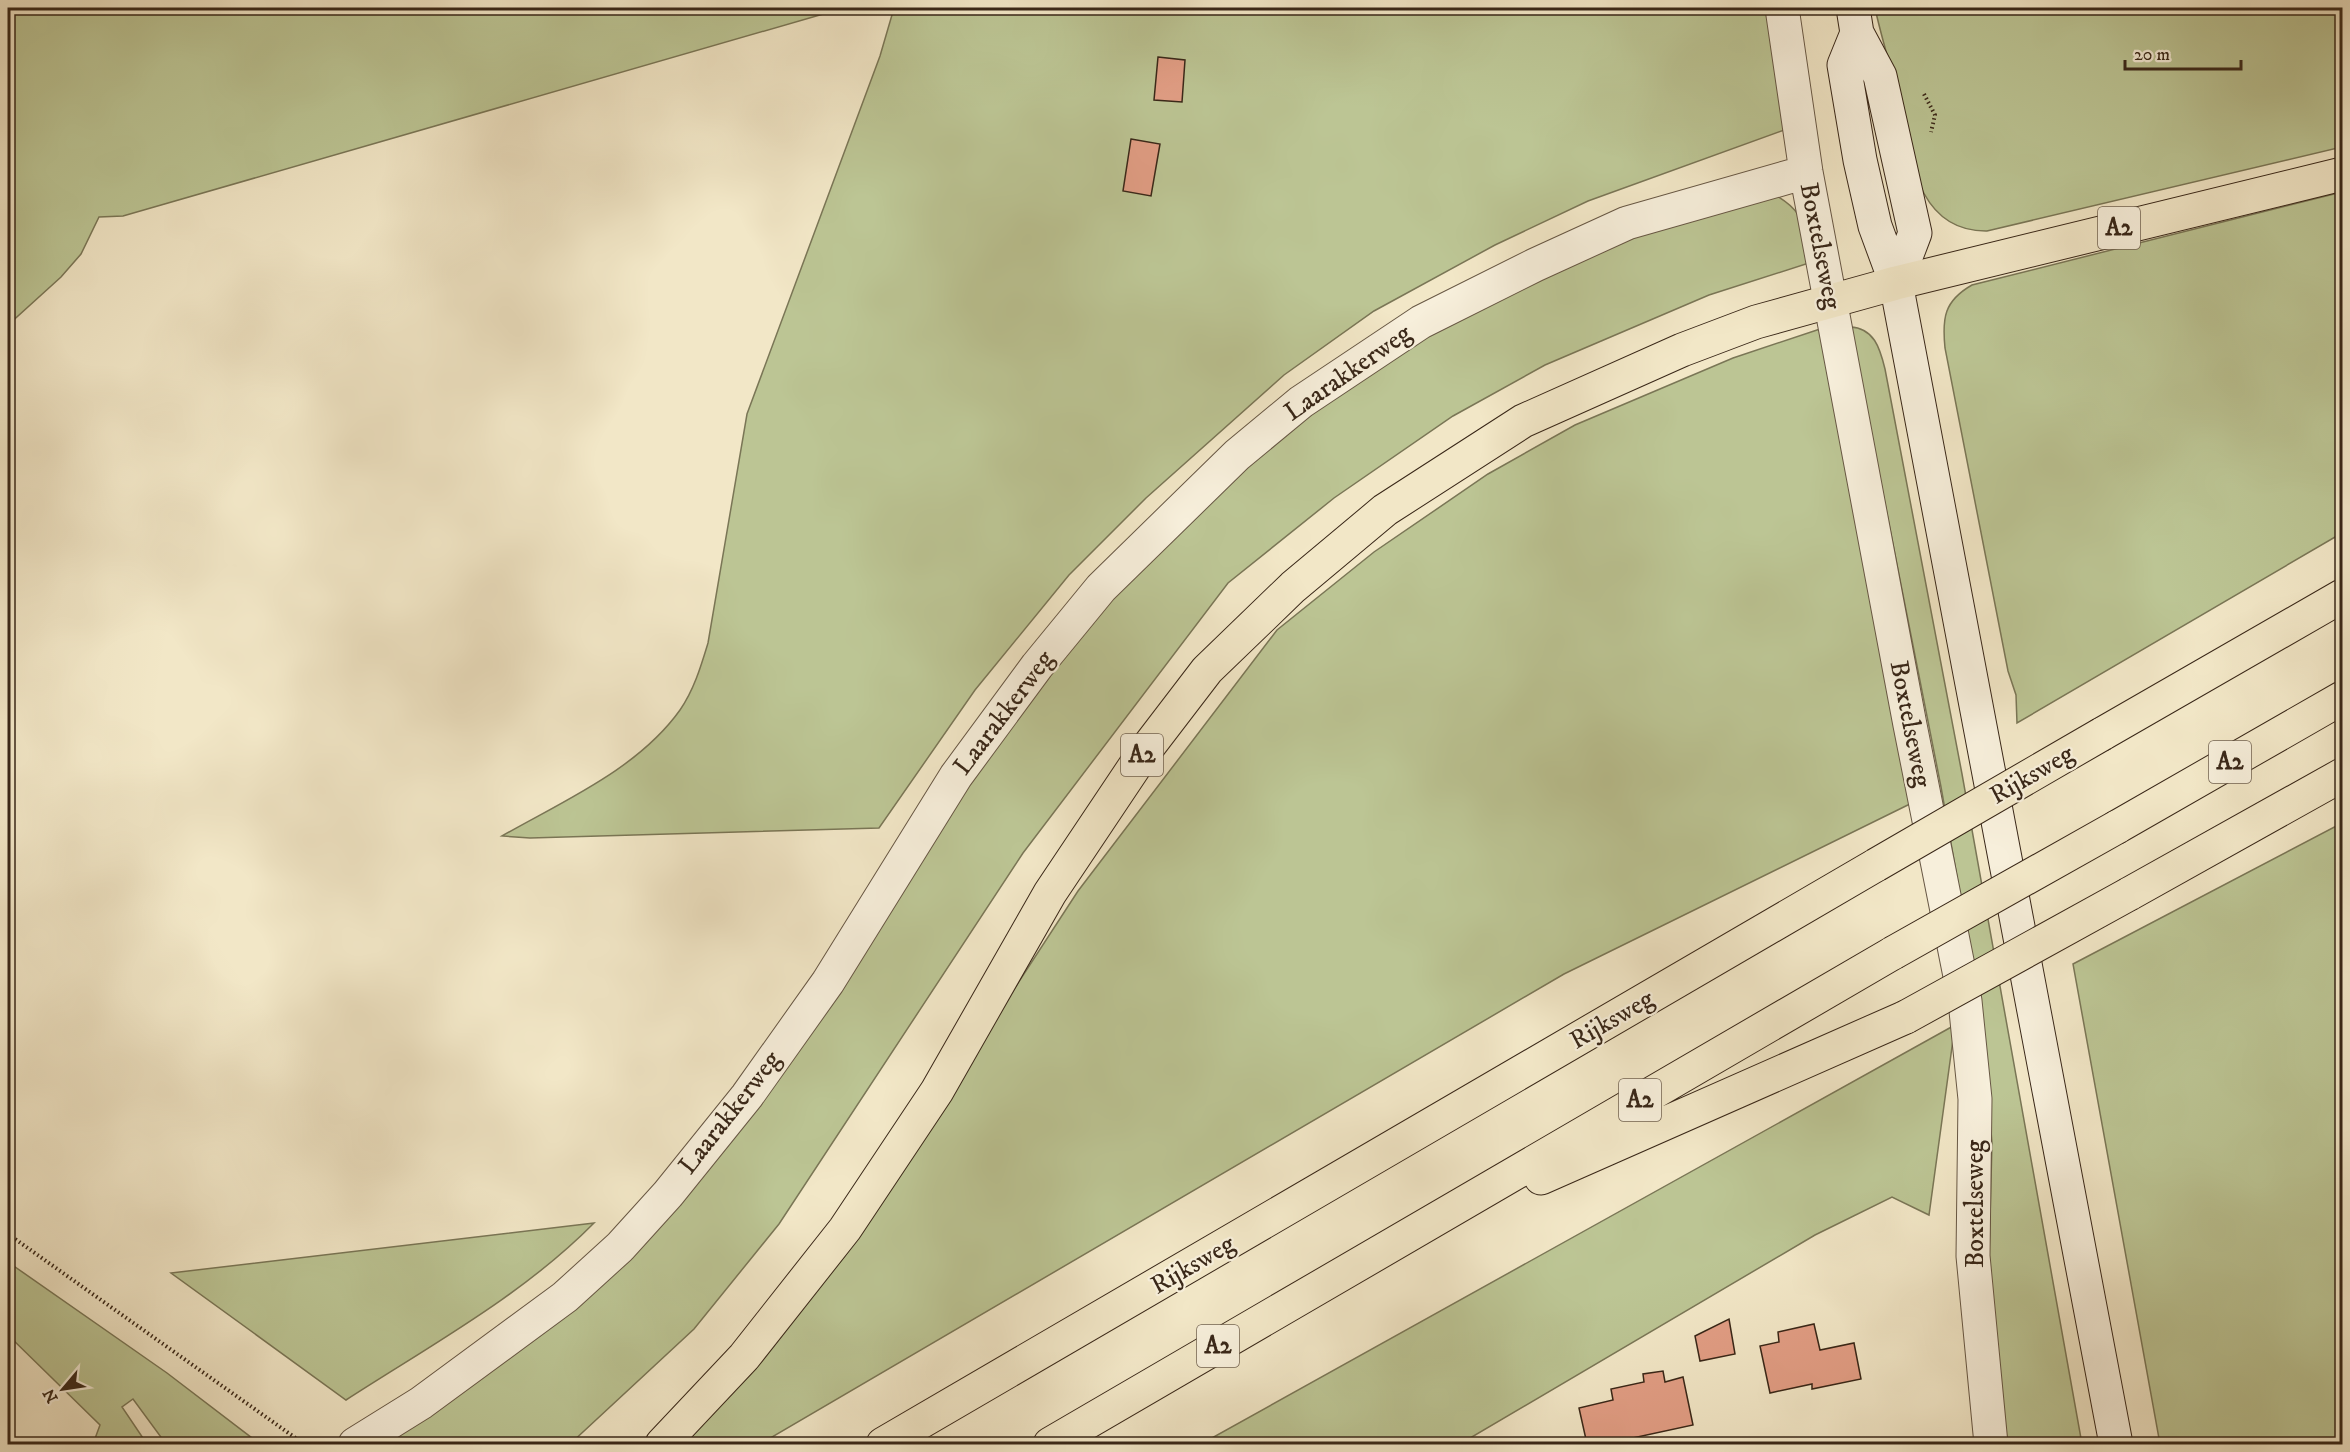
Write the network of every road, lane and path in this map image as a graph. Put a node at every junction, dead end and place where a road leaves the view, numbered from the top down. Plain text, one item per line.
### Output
1 (1782, 8) edge
2 (1855, 20) edge
3 (1806, 172) junction
4 (2343, 174) edge
5 (1896, 283) junction
6 (1831, 300) junction
7 (2343, 596) edge
8 (2343, 698) edge
9 (2343, 775) edge
10 (8, 1234) edge
11 (1386, 1247) junction
12 (304, 1444) edge
13 (355, 1444) edge
14 (662, 1444) edge
15 (883, 1444) edge
16 (1050, 1444) edge
17 (1991, 1444) edge
18 (2116, 1444) edge

1 - 3 street, Boxtelseweg
2 - 5 street
3 - 6 street, Boxtelseweg
3 - 13 street, Laarakkerweg
4 - 5 highway, A2
5 - 6 highway, A2
5 - 18 street
6 - 14 highway, A2
6 - 17 street, Boxtelseweg
7 - 15 highway, Rijksweg, bridge
8 - 11 highway, A2, bridge
9 - 11 highway, A2, bridge
10 - 12 path
11 - 16 highway, A2

